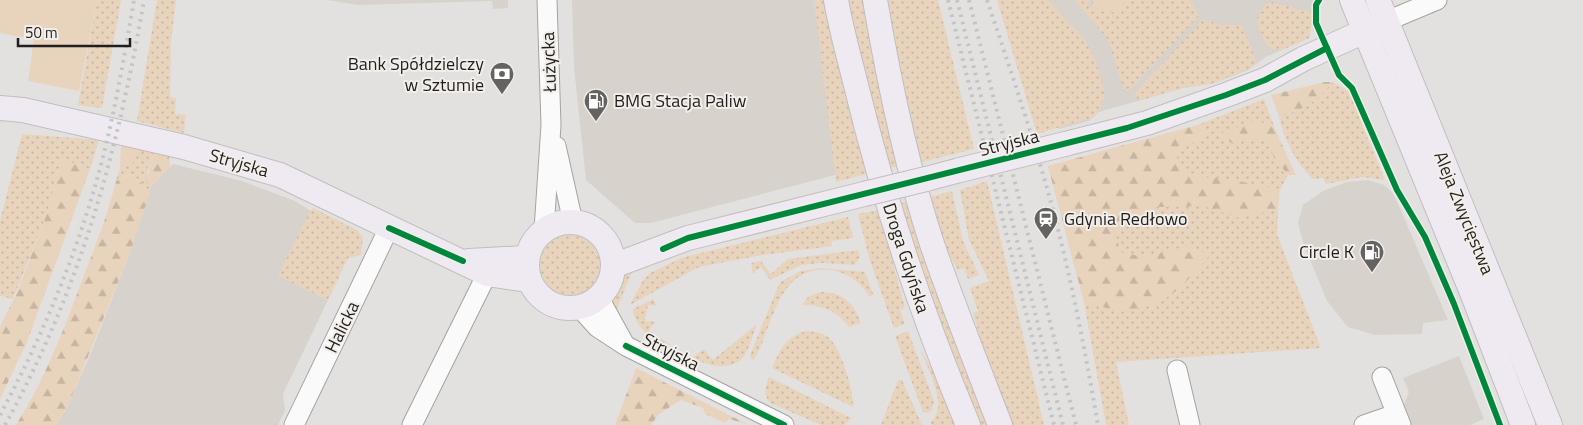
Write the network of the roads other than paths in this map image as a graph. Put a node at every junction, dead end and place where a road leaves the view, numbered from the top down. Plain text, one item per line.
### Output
1 (547, 0) edge
2 (836, 0) edge
3 (874, 0) edge
4 (1352, 0) edge
5 (1437, 0) edge
6 (1383, 11) edge
7 (1364, 32) junction
8 (0, 108) edge
9 (551, 125) junction
10 (573, 222) junction
11 (389, 228) junction
12 (544, 230) junction
13 (611, 255) junction
14 (463, 261) junction
15 (527, 269) junction
16 (487, 274) junction
17 (590, 303) junction
18 (1177, 370) dead end
19 (1382, 377) dead end
20 (1398, 419) edge
21 (294, 425) edge
22 (412, 425) edge
23 (784, 425) edge
24 (968, 425) edge
25 (1000, 425) edge
26 (1190, 425) edge
27 (1364, 425) edge
28 (1523, 425) edge
29 (1550, 425) edge

1 - 9 street, Łużycka
2 - 24 main road, Droga Gdyńska
3 - 25 main road, Droga Gdyńska
4 - 7 main road, Aleja Zwycięstwa
5 - 6 street, Stryjska
6 - 7 main road, Stryjska
6 - 29 main road, Aleja Zwycięstwa
7 - 13 main road, Stryjska, bridge
7 - 28 main road, Aleja Zwycięstwa
8 - 11 main road, Stryjska
9 - 10 street, Łużycka
9 - 12 street, Łużycka
10 - 12 main road
10 - 13 main road
11 - 14 main road, Stryjska
11 - 21 street, Halicka
12 - 15 main road
13 - 17 main road
14 - 15 main road, Stryjska
14 - 16 main road, Stryjska
15 - 16 main road, Stryjska
15 - 17 main road
16 - 22 street
17 - 23 street, Stryjska
18 - 26 street
19 - 20 street
20 - 27 street

